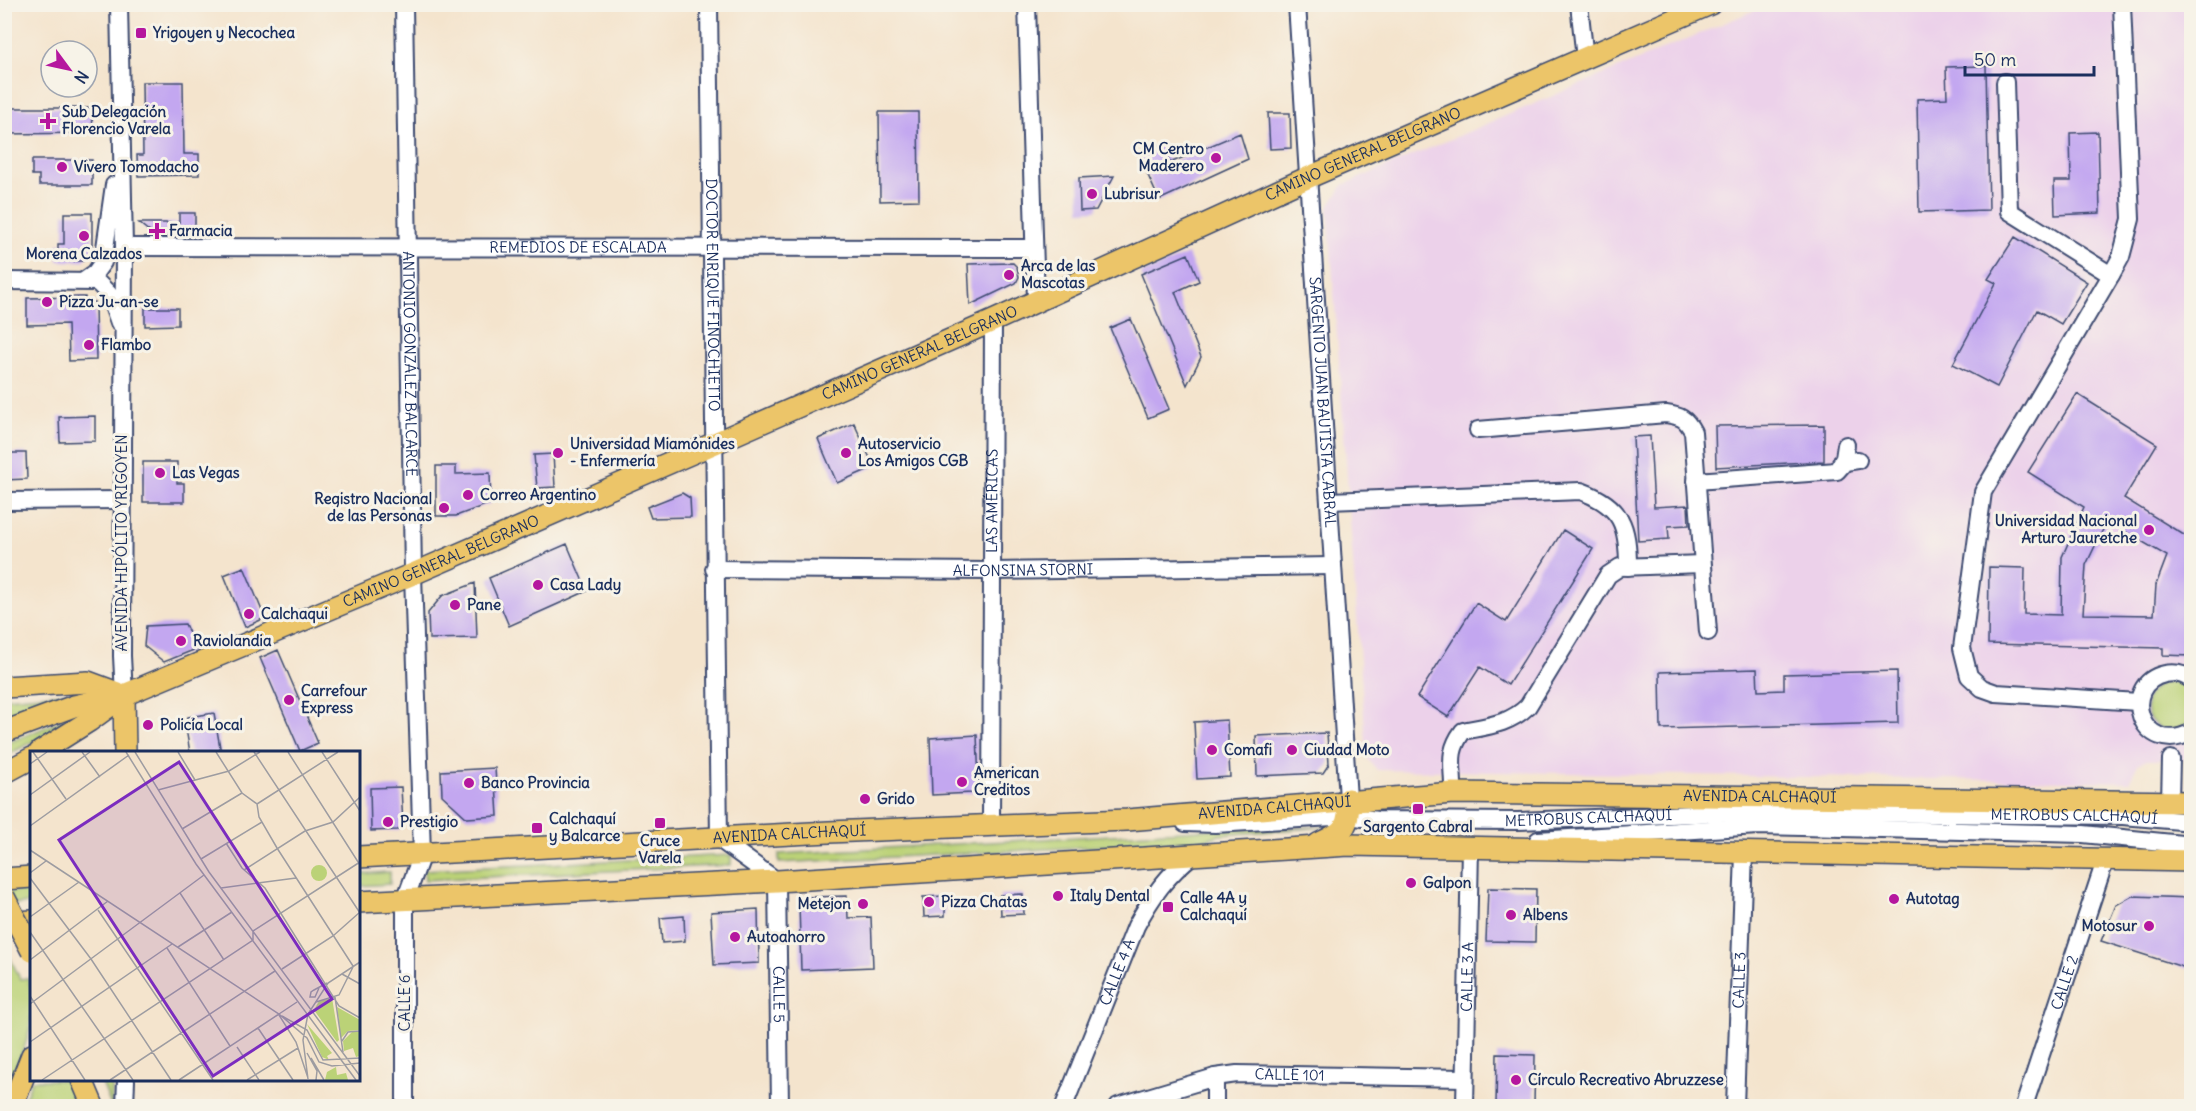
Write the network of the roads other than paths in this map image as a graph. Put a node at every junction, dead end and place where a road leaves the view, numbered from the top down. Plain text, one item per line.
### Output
1 (119, 4) edge
2 (404, 4) edge
3 (709, 4) edge
4 (1027, 4) edge
5 (1297, 4) edge
6 (1579, 4) edge
7 (1710, 4) edge
8 (2122, 4) edge
9 (1586, 59) junction
10 (2005, 82) dead end
11 (120, 134) junction
12 (1307, 178) junction
13 (408, 246) junction
14 (712, 246) junction
15 (124, 247) junction
16 (1033, 248) junction
17 (2111, 275) junction
18 (85, 280) junction
19 (4, 281) edge
20 (1036, 301) junction
21 (993, 321) junction
22 (123, 333) junction
23 (1478, 430) dead end
24 (715, 443) junction
25 (1846, 444) dead end
26 (1858, 460) dead end
27 (1837, 471) junction
28 (1696, 481) junction
29 (122, 500) junction
30 (4, 501) edge
31 (1329, 501) junction
32 (1702, 564) junction
33 (1333, 566) junction
34 (1628, 567) junction
35 (714, 569) junction
36 (992, 571) junction
37 (414, 574) junction
38 (1708, 632) dead end
39 (2192, 680) edge
40 (4, 687) edge
41 (124, 695) junction
42 (2138, 702) junction
43 (4, 732) edge
44 (2192, 732) edge
45 (43, 751) edge
46 (125, 751) edge
47 (30, 759) edge
48 (2171, 759) dead end
49 (4, 773) edge
50 (1453, 793) junction
51 (2170, 801) junction
52 (2192, 802) edge
53 (1349, 808) junction
54 (2192, 822) edge
55 (991, 825) junction
56 (719, 839) junction
57 (2192, 845) edge
58 (1312, 847) junction
59 (1470, 847) junction
60 (1744, 853) junction
61 (422, 854) junction
62 (1194, 854) junction
63 (360, 857) edge
64 (2106, 858) junction
65 (2192, 861) edge
66 (30, 877) edge
67 (4, 879) edge
68 (777, 882) junction
69 (4, 897) edge
70 (405, 900) junction
71 (360, 902) edge
72 (30, 921) edge
73 (4, 923) edge
74 (30, 947) edge
75 (30, 1060) edge
76 (1215, 1077) junction
77 (1465, 1078) junction
78 (82, 1081) edge
79 (126, 1081) edge
80 (12, 1107) edge
81 (93, 1107) edge
82 (125, 1107) edge
83 (405, 1107) edge
84 (780, 1107) edge
85 (1064, 1107) edge
86 (1118, 1107) edge
87 (1215, 1107) edge
88 (1465, 1107) edge
89 (1735, 1107) edge
90 (2024, 1107) edge

1 - 11 street
2 - 13 street, ANTONIO GONZÁLEZ BALCARCE
3 - 14 street, DOCTOR ENRIQUE FINOCHIETTO
4 - 16 street
5 - 12 street, SARGENTO JUAN BAUTISTA CABRAL
6 - 9 street
7 - 9 main road, CAMINO GENERAL BELGRANO
8 - 17 street
9 - 12 main road, CAMINO GENERAL BELGRANO
10 - 17 street
11 - 15 street, AVENIDA HIPÓLITO YRIGOYEN
11 - 18 street
12 - 20 main road, CAMINO GENERAL BELGRANO
12 - 31 street, SARGENTO JUAN BAUTISTA CABRAL
13 - 14 street, REMEDIOS DE ESCALADA
13 - 15 street, REMEDIOS DE ESCALADA
13 - 37 street, ANTONIO GONZÁLEZ BALCARCE
14 - 16 street, REMEDIOS DE ESCALADA
14 - 24 street, DOCTOR ENRIQUE FINOCHIETTO
15 - 22 street, AVENIDA HIPÓLITO YRIGOYEN
16 - 20 street
17 - 42 street
18 - 19 street
18 - 22 street, AVENIDA HIPÓLITO YRIGOYEN
20 - 21 main road, CAMINO GENERAL BELGRANO
21 - 24 main road, CAMINO GENERAL BELGRANO
21 - 36 street, LAS AMÉRICAS
22 - 29 street, AVENIDA HIPÓLITO YRIGOYEN
23 - 28 street
24 - 35 street, DOCTOR ENRIQUE FINOCHIETTO
24 - 37 main road, CAMINO GENERAL BELGRANO
25 - 27 street
26 - 27 street
27 - 28 street
28 - 32 street
29 - 30 street
29 - 41 street, AVENIDA HIPÓLITO YRIGOYEN
31 - 33 street, SARGENTO JUAN BAUTISTA CABRAL
31 - 34 street
32 - 34 street
32 - 38 street
33 - 36 street, ALFONSINA STORNI
33 - 53 street, SARGENTO JUAN BAUTISTA CABRAL
34 - 50 street
35 - 36 street, ALFONSINA STORNI
35 - 56 street, DOCTOR ENRIQUE FINOCHIETTO
36 - 55 street, LAS AMÉRICAS
37 - 41 main road, CAMINO GENERAL BELGRANO
37 - 61 street, ANTONIO GONZÁLEZ BALCARCE
39 - 42 street
40 - 41 main road
41 - 43 main road, CAMINO GENERAL BELGRANO
41 - 45 main road, CAMINO GENERAL BELGRANO
41 - 46 main road, AVENIDA HIPÓLITO YRIGOYEN
42 - 44 street
47 - 49 main road
48 - 51 street
50 - 51 main road, AVENIDA CALCHAQUÍ
50 - 53 main road, AVENIDA CALCHAQUÍ
51 - 52 main road, AVENIDA CALCHAQUÍ
53 - 54 street, METROBUS CALCHAQUÍ
53 - 55 main road, AVENIDA CALCHAQUÍ
53 - 58 main road
55 - 56 main road, AVENIDA CALCHAQUÍ
56 - 61 main road, AVENIDA CALCHAQUÍ
56 - 68 street
57 - 59 street, METROBUS CALCHAQUÍ
58 - 59 main road
58 - 62 main road
59 - 60 main road
59 - 77 street, CALLE 3 A
60 - 64 main road
60 - 89 street, CALLE 3
61 - 63 main road, AVENIDA CALCHAQUÍ
61 - 70 street, ANTONIO GONZÁLEZ BALCARCE
62 - 68 main road
62 - 85 street, CALLE 4 A
64 - 65 main road
64 - 90 street, CALLE 2
66 - 67 main road
68 - 70 main road
68 - 84 street, CALLE 5
69 - 74 main road, bridge
70 - 71 main road
70 - 83 street, CALLE 6
72 - 73 main road
75 - 80 main road
76 - 77 street, CALLE 101
76 - 86 street, CALLE 101
76 - 87 street
77 - 88 street, CALLE 3 A
78 - 81 main road
79 - 82 street

